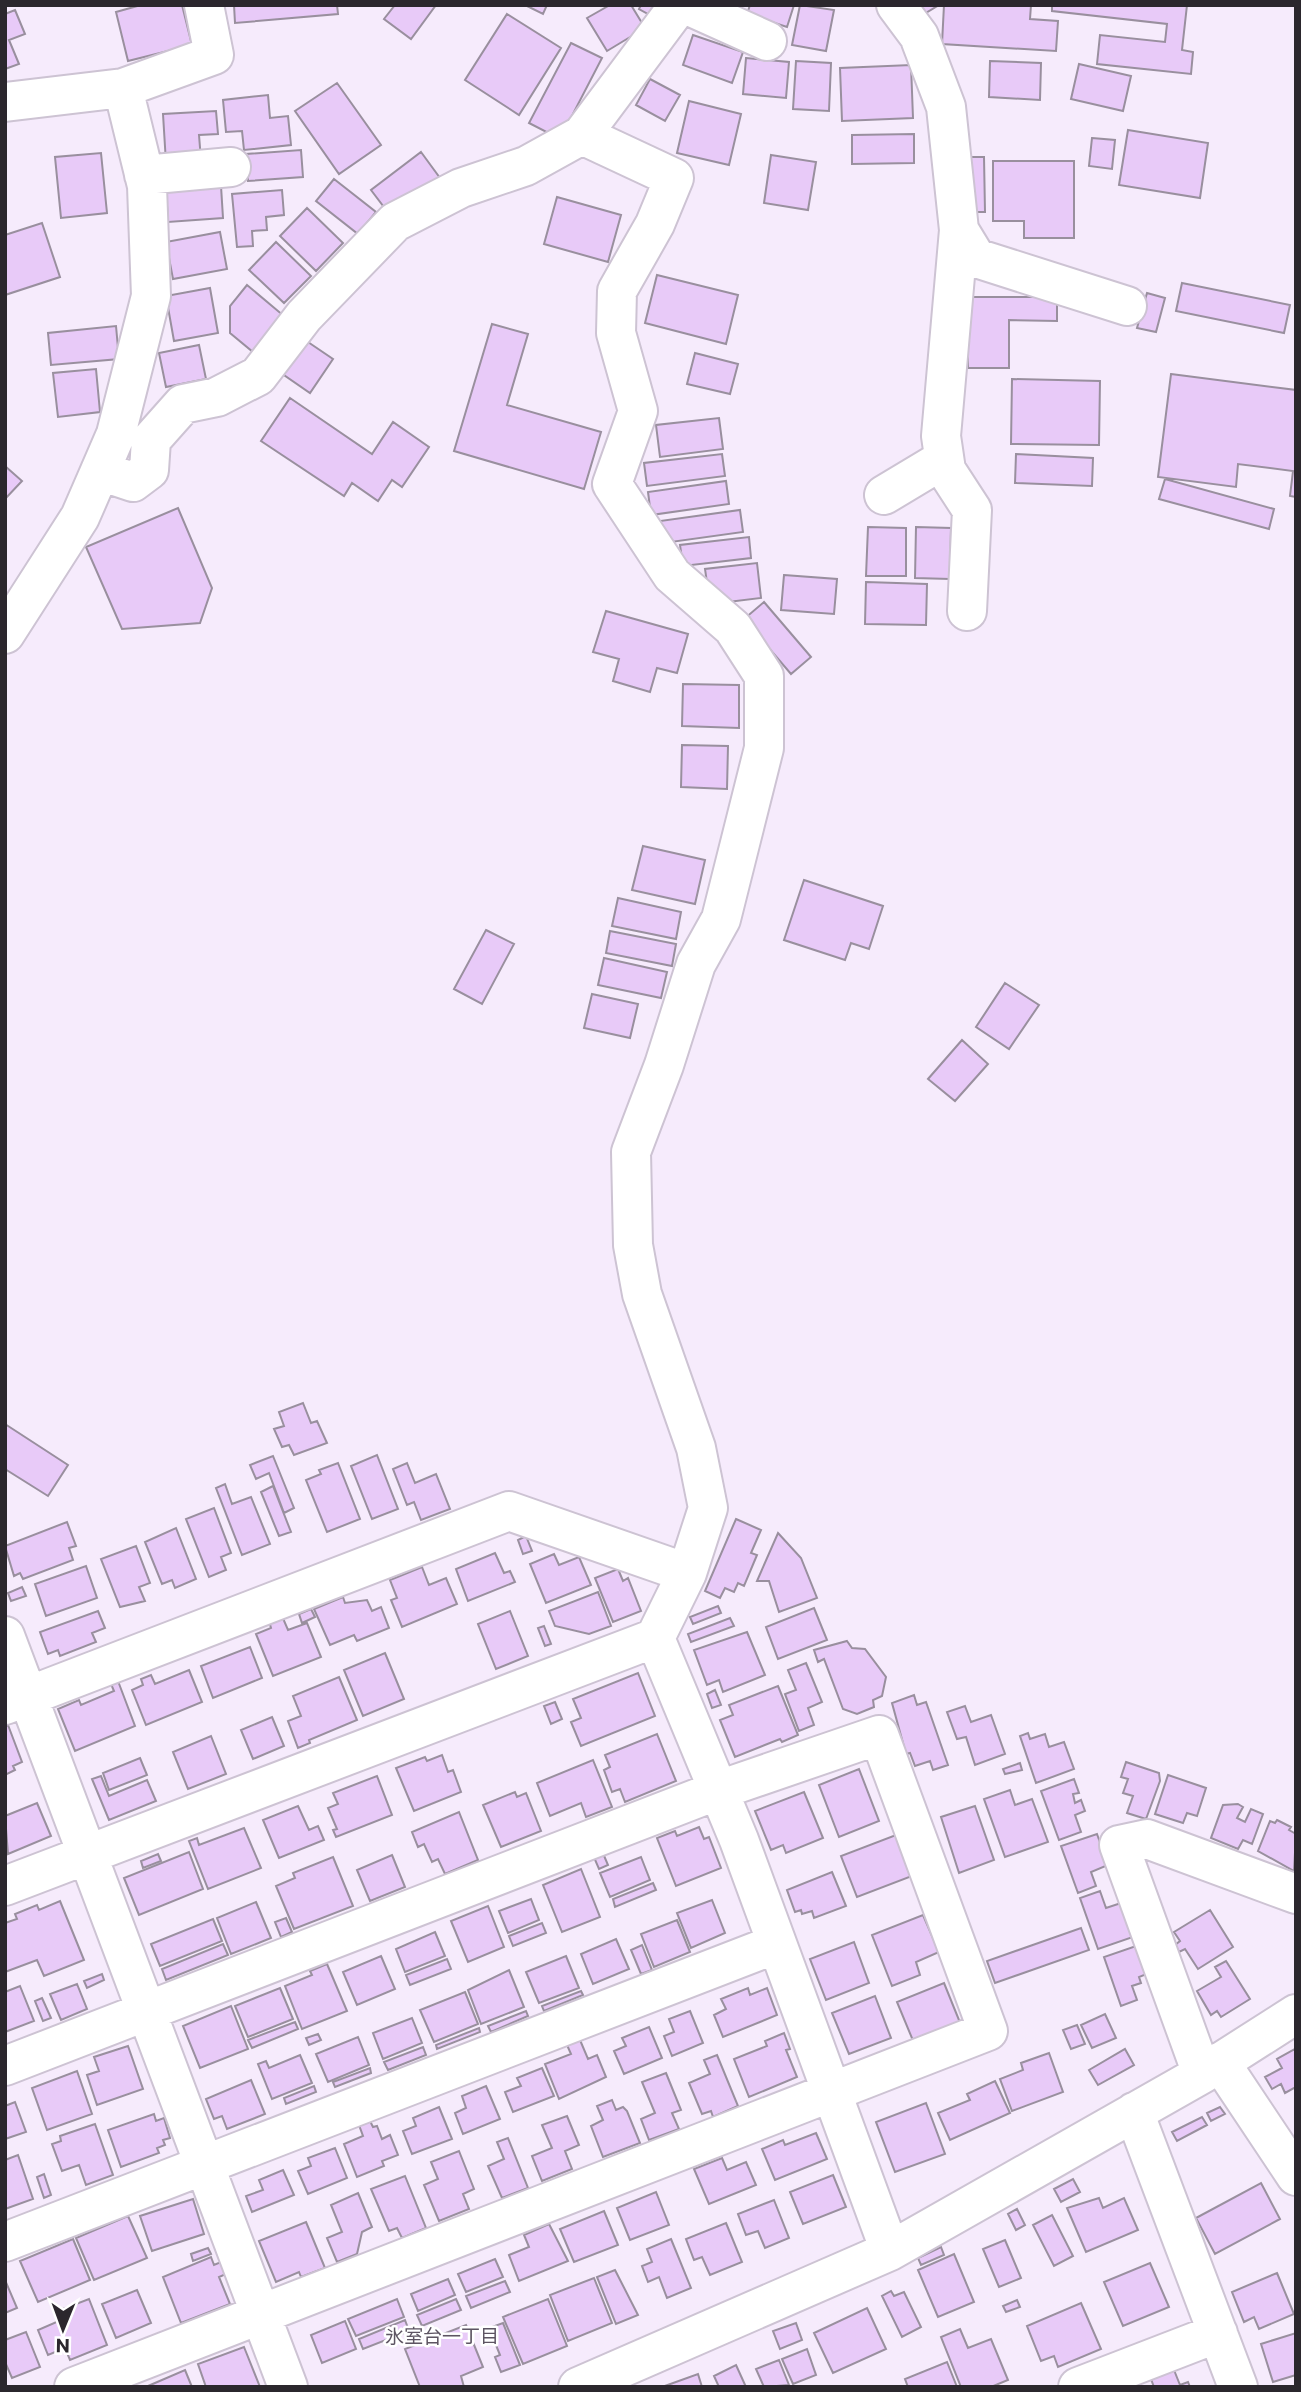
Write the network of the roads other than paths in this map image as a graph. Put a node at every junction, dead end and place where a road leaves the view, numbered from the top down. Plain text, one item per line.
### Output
1 (204, 5) edge
2 (679, 5) edge
3 (687, 5) edge
4 (897, 5) edge
5 (767, 41) dead end
6 (123, 88) junction
7 (5, 102) edge
8 (582, 135) junction
9 (231, 167) dead end
10 (144, 175) junction
11 (959, 230) junction
12 (1127, 306) dead end
13 (944, 459) junction
14 (100, 471) junction
15 (884, 495) dead end
16 (967, 611) dead end
17 (5, 634) edge
18 (687, 1573) junction
19 (5, 1636) edge
20 (655, 1638) junction
21 (17, 1701) edge
22 (716, 1791) junction
23 (87, 1854) junction
24 (5, 1886) edge
25 (1296, 1894) edge
26 (776, 1944) junction
27 (149, 2012) junction
28 (1296, 2014) edge
29 (5, 2066) edge
30 (1211, 2068) junction
31 (832, 2094) junction
32 (1134, 2112) junction
33 (206, 2164) junction
34 (1296, 2176) edge
35 (5, 2242) edge
36 (890, 2251) junction
37 (261, 2316) junction
38 (1218, 2333) junction
39 (599, 2383) edge
40 (74, 2387) edge
41 (288, 2387) edge
42 (1078, 2387) edge
43 (1238, 2387) edge

1 - 6 street
2 - 8 street
3 - 5 street
4 - 11 street
6 - 7 street
6 - 10 street
8 - 14 street
8 - 18 street
9 - 10 street
10 - 14 street
11 - 12 street
11 - 13 street
13 - 15 street
13 - 16 street
14 - 17 street
18 - 20 street
18 - 21 street
19 - 21 street
20 - 22 street
20 - 23 street
21 - 23 street
22 - 26 street
22 - 27 street
22 - 31 street
23 - 24 street
23 - 27 street
25 - 30 street
26 - 31 street
26 - 33 street
27 - 29 street
27 - 33 street
28 - 30 street
30 - 32 street
30 - 34 street
31 - 36 street
31 - 37 street
32 - 36 street
32 - 38 street
33 - 35 street
33 - 37 street
36 - 39 street
37 - 40 street
37 - 41 street
38 - 42 street
38 - 43 street

